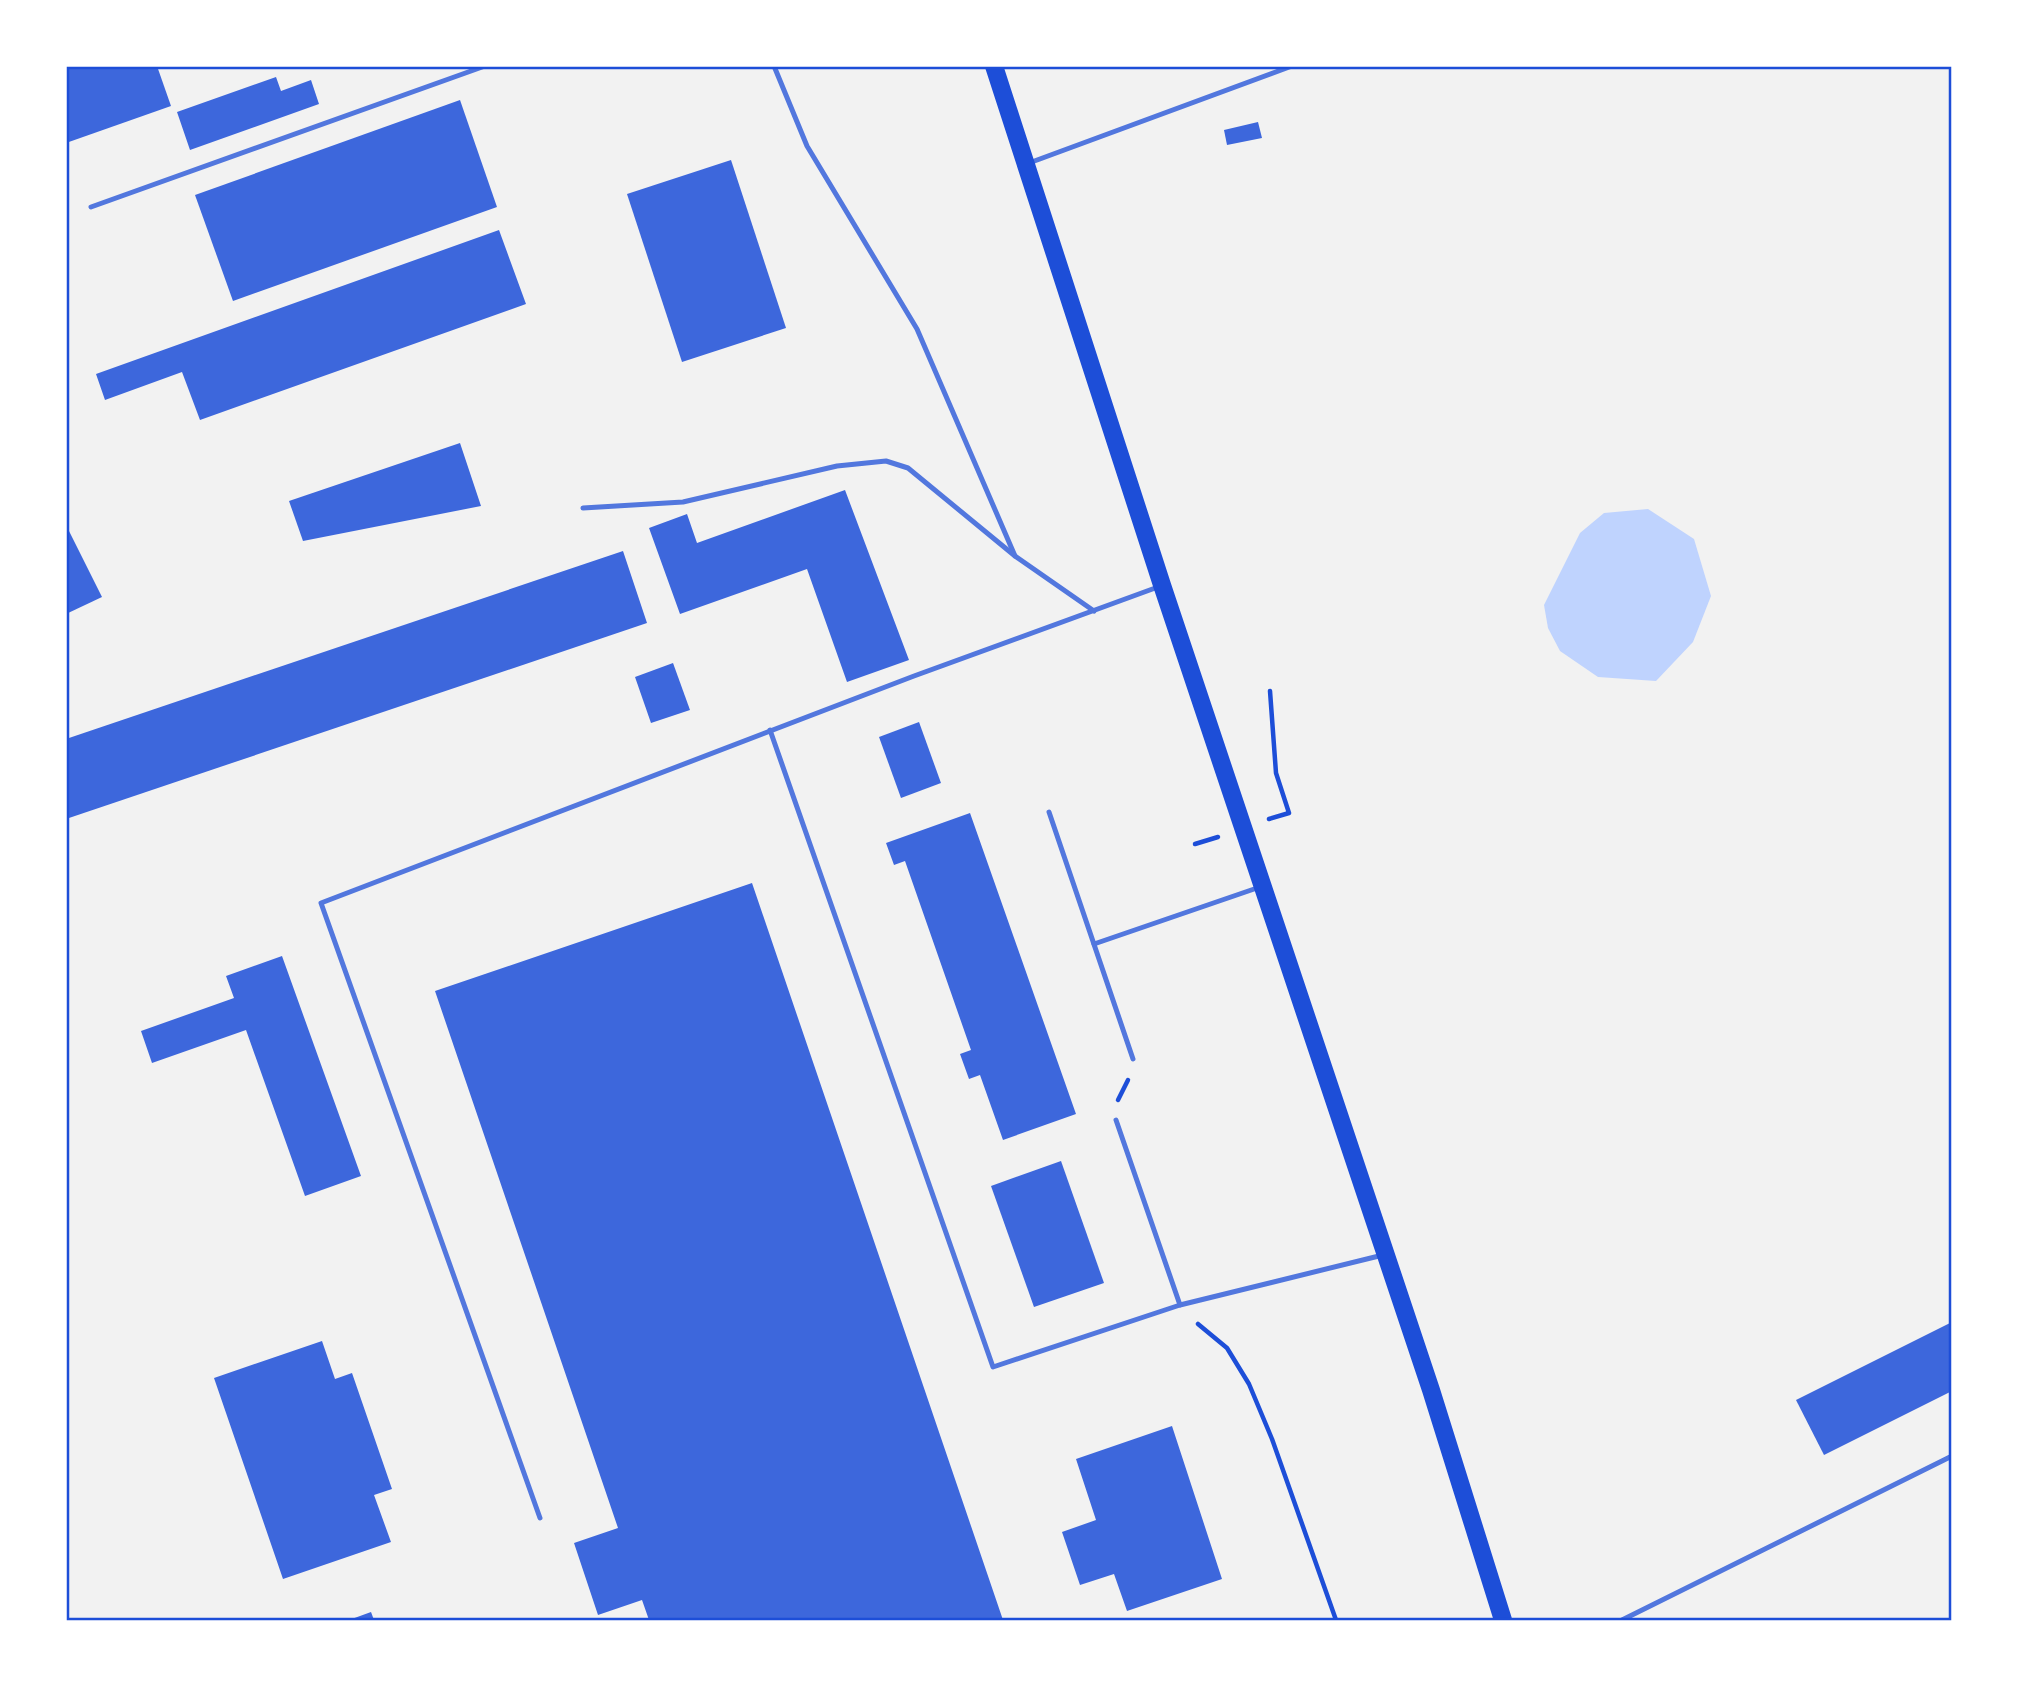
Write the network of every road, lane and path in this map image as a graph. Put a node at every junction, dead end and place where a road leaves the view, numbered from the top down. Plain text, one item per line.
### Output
1 (485, 66) edge
2 (774, 66) edge
3 (994, 66) edge
4 (1292, 66) edge
5 (1026, 164) junction
6 (91, 206) dead end
7 (583, 508) dead end
8 (1015, 556) junction
9 (1162, 585) junction
10 (1094, 611) junction
11 (770, 730) junction
12 (1049, 812) dead end
13 (1264, 886) junction
14 (1094, 944) junction
15 (1133, 1059) joint
16 (1116, 1120) joint
17 (1387, 1255) junction
18 (1180, 1305) junction
19 (1951, 1456) edge
20 (540, 1518) dead end
21 (1336, 1620) edge
22 (1503, 1620) edge
23 (1622, 1620) edge

1 - 6 lane
2 - 8 lane
3 - 5 main road
4 - 5 lane
5 - 9 main road
7 - 8 lane
8 - 10 lane
9 - 10 lane
9 - 13 main road
10 - 11 lane
11 - 18 lane
11 - 20 lane
12 - 14 lane
13 - 14 lane
13 - 17 main road
14 - 15 lane
15 - 16 path
16 - 18 lane
17 - 18 lane
17 - 22 main road
18 - 21 path
19 - 23 lane

